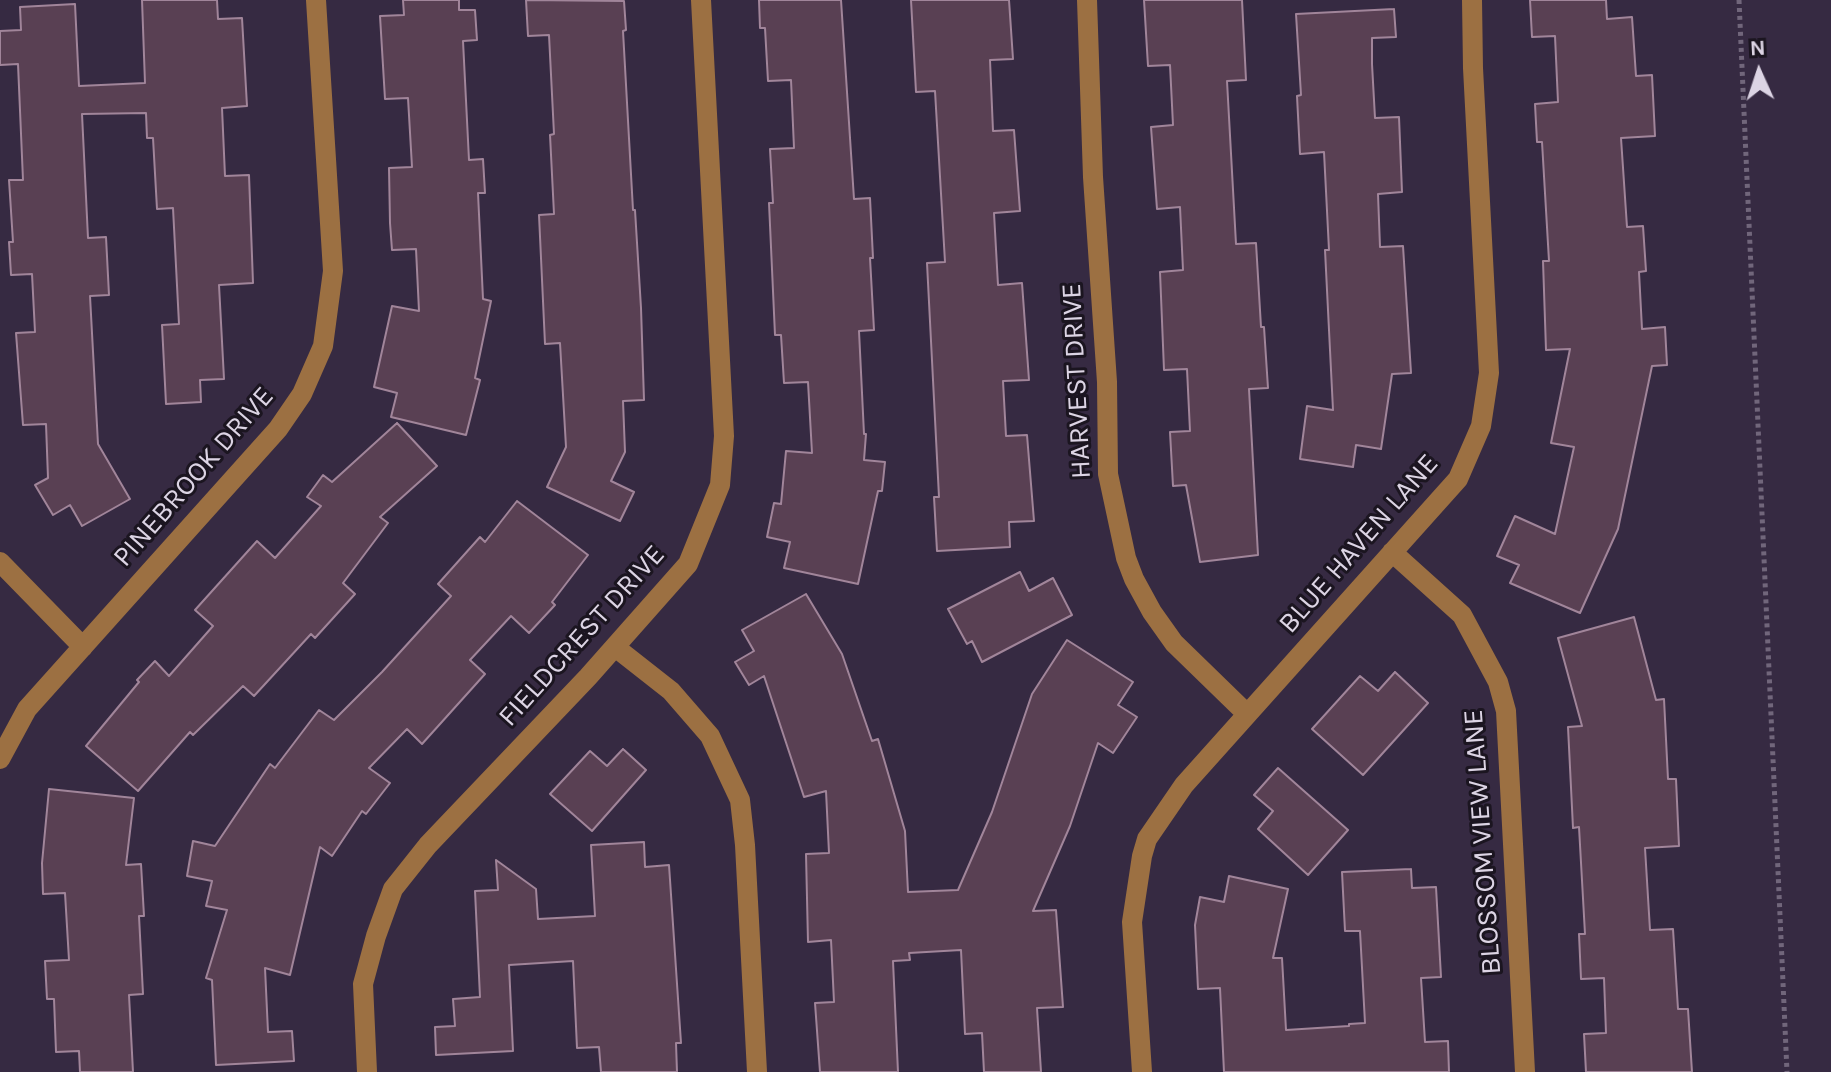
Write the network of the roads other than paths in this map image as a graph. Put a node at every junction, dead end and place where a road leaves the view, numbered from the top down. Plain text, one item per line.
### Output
1 (316, 0) edge
2 (701, 0) edge
3 (1087, 0) edge
4 (1472, 0) edge
5 (1392, 552) junction
6 (0, 562) edge
7 (83, 647) junction
8 (615, 647) junction
9 (1247, 714) junction
10 (0, 759) edge
11 (367, 1072) edge
12 (757, 1072) edge
13 (1142, 1072) edge
14 (1525, 1072) edge

1 - 7 street, PINEBROOK DRIVE
2 - 8 street, FIELDCREST DRIVE
3 - 9 street, HARVEST DRIVE
4 - 5 street, BLUE HAVEN LANE
5 - 9 street, BLUE HAVEN LANE
5 - 14 street, BLOSSOM VIEW LANE
6 - 7 street
7 - 10 street, PINEBROOK DRIVE
8 - 11 street, FIELDCREST DRIVE
8 - 12 street
9 - 13 street, BLUE HAVEN LANE

